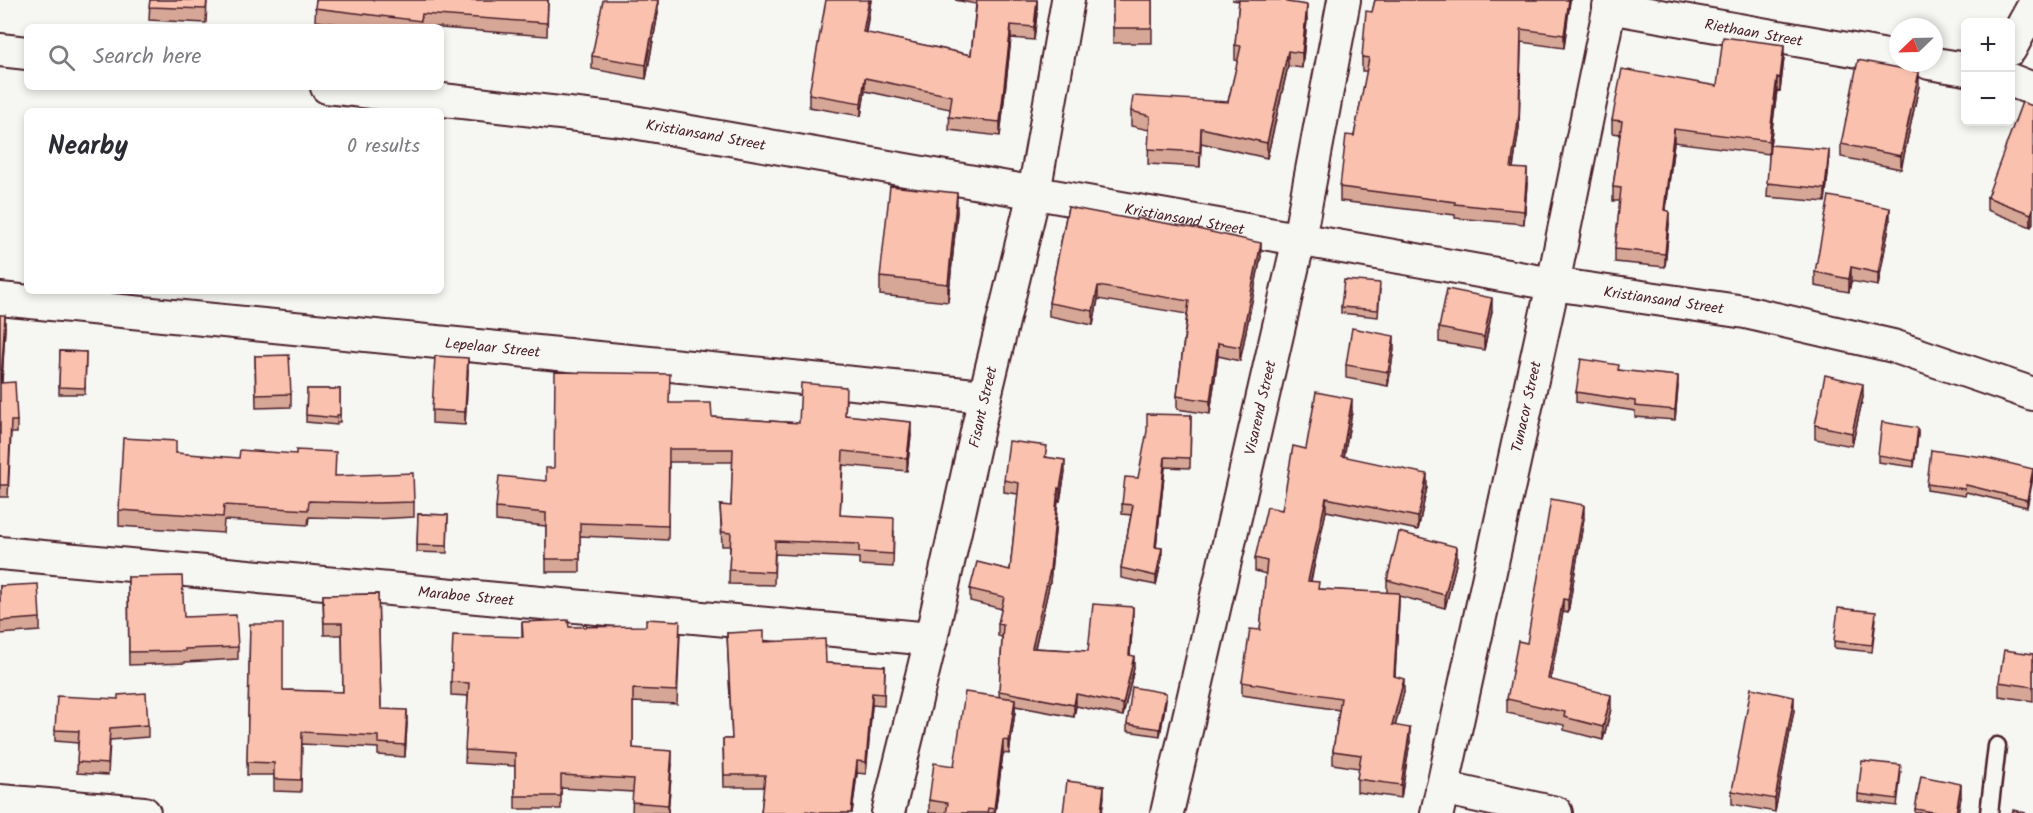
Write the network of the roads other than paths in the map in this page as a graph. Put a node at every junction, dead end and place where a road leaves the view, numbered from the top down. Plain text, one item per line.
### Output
1 (1068, 0) edge
2 (1344, 0) edge
3 (1610, 3) edge
4 (2033, 7) edge
5 (2015, 40) edge
6 (0, 50) edge
7 (24, 53) edge
8 (1889, 56) edge
9 (1943, 65) edge
10 (1961, 68) edge
11 (2015, 82) edge
12 (2033, 89) edge
13 (354, 90) edge
14 (1034, 193) junction
15 (1299, 239) junction
16 (1553, 284) junction
17 (0, 299) edge
18 (2033, 394) edge
19 (985, 396) junction
20 (0, 552) edge
21 (931, 639) junction
22 (1997, 746) dead end
23 (1439, 800) edge
24 (0, 801) edge
25 (144, 813) edge
26 (888, 813) edge
27 (1167, 813) edge
28 (1556, 813) edge
29 (1989, 813) edge

1 - 14 street, Fisant Street
2 - 15 street, Visarend Street
3 - 8 street, Riethaan Street
3 - 16 street, Tunacor Street
4 - 5 street
6 - 7 street
9 - 10 street
11 - 12 street
13 - 14 street, Kristiansand Street
14 - 15 street, Kristiansand Street
14 - 19 street, Fisant Street
15 - 16 street, Kristiansand Street
15 - 27 street, Visarend Street
16 - 18 street, Kristiansand Street
16 - 23 street, Tunacor Street
17 - 19 street, Lepelaar Street
19 - 21 street, Fisant Street
20 - 21 street, Maraboe Street
21 - 26 street, Fisant Street
22 - 29 lane
23 - 28 street
24 - 25 street

